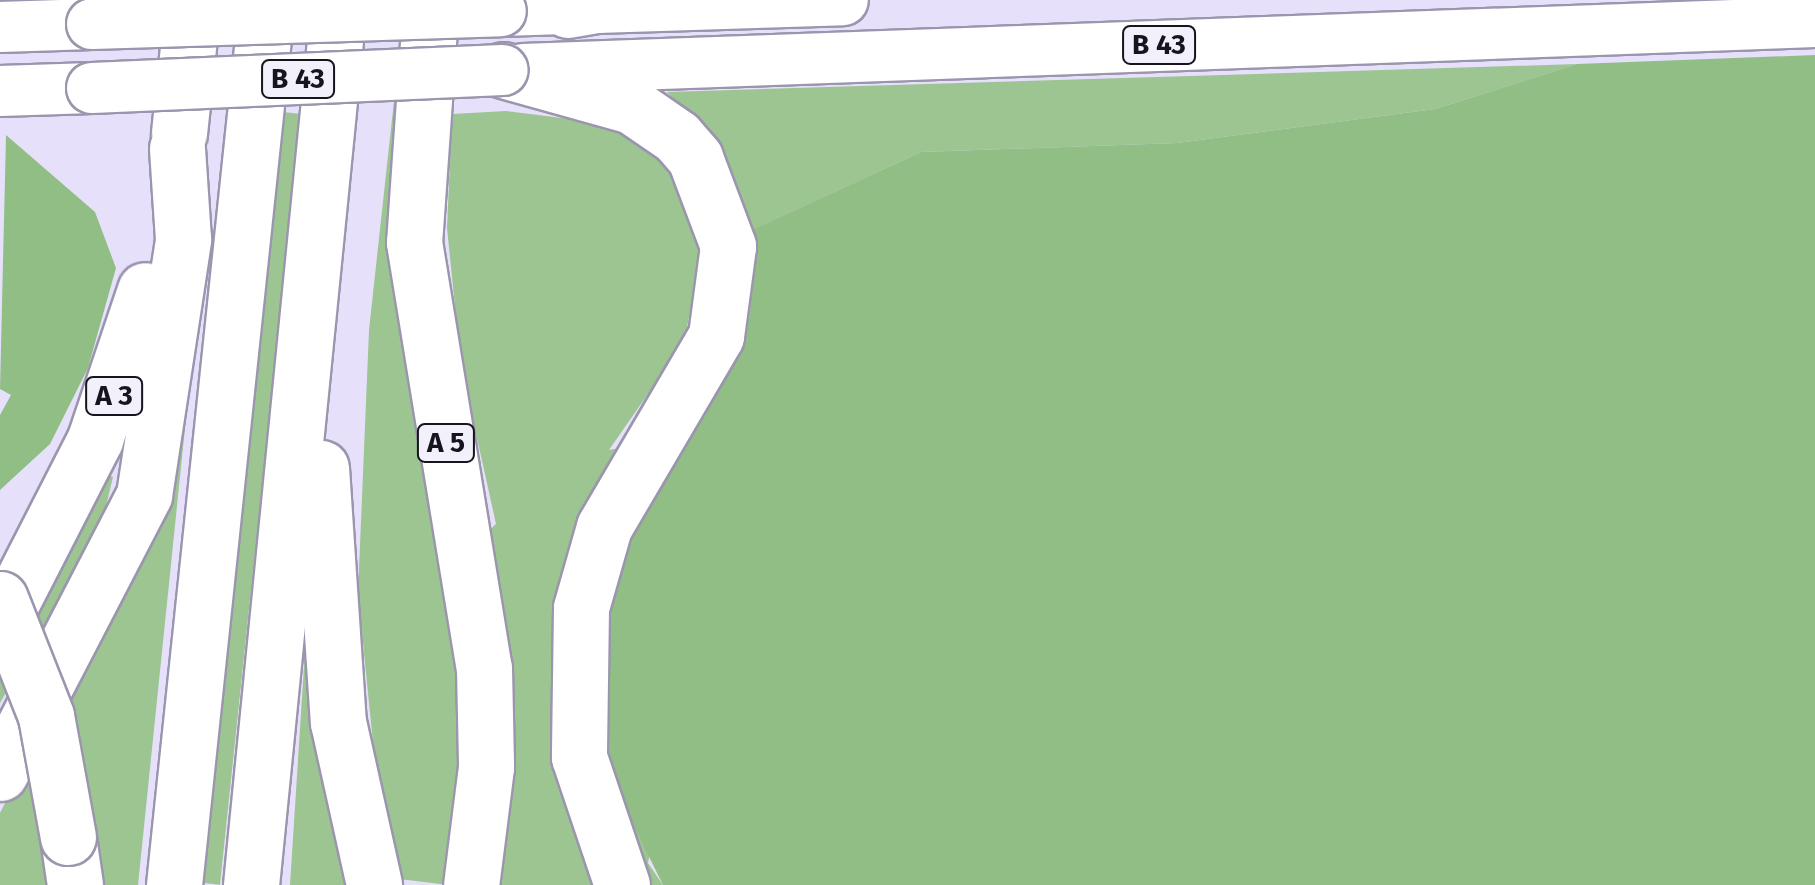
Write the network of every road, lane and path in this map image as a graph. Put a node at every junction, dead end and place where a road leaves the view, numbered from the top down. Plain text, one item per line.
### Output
1 (193, 0) edge
2 (267, 0) edge
3 (339, 0) edge
4 (430, 0) edge
5 (626, 0) edge
6 (843, 0) edge
7 (568, 10) junction
8 (1815, 22) edge
9 (0, 28) edge
10 (503, 70) junction
11 (0, 91) edge
12 (178, 148) junction
13 (312, 294) junction
14 (0, 599) edge
15 (0, 626) edge
16 (0, 773) edge
17 (72, 861) edge
18 (174, 885) edge
19 (252, 885) edge
20 (374, 885) edge
21 (471, 885) edge
22 (622, 885) edge

1 - 12 highway
2 - 18 highway
3 - 13 highway
4 - 21 highway, A 5
5 - 7 highway, B 43
6 - 7 highway, B 43
7 - 9 highway, B 43, bridge
8 - 10 highway, B 43
10 - 11 highway, B 43, bridge
10 - 22 highway
12 - 15 highway, A 3
12 - 16 highway
13 - 19 highway
13 - 20 highway
14 - 17 highway, bridge

